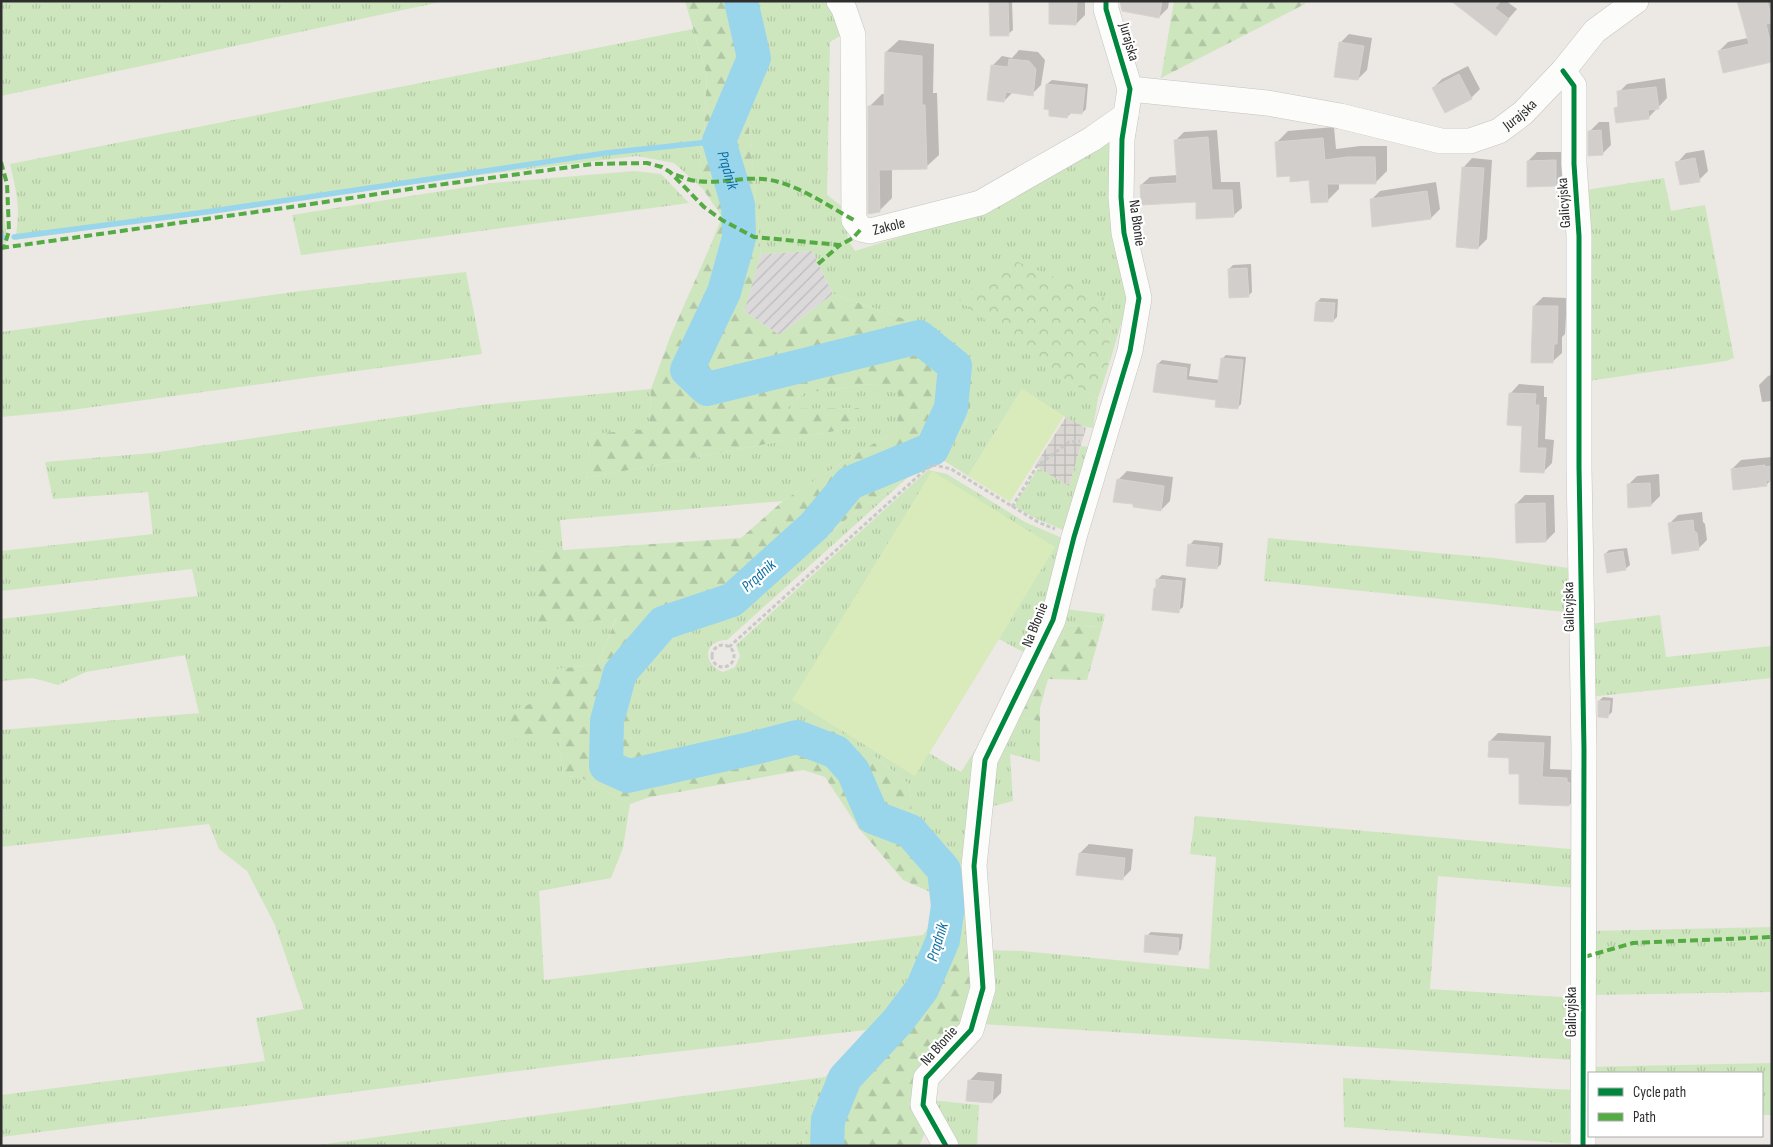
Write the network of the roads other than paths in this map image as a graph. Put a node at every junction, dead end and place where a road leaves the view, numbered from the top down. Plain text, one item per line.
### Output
1 (838, 1) edge
2 (1106, 1) edge
3 (1636, 1) edge
4 (1563, 71) junction
5 (1130, 89) junction
6 (1126, 116) junction
7 (946, 1146) edge
8 (1583, 1146) edge

1 - 6 street, Zakole
2 - 5 street, Jurajska
3 - 4 street, Jurajska
4 - 5 street, Jurajska
4 - 8 street, Galicyjska
5 - 6 street, Na Błonie
6 - 7 street, Na Błonie

